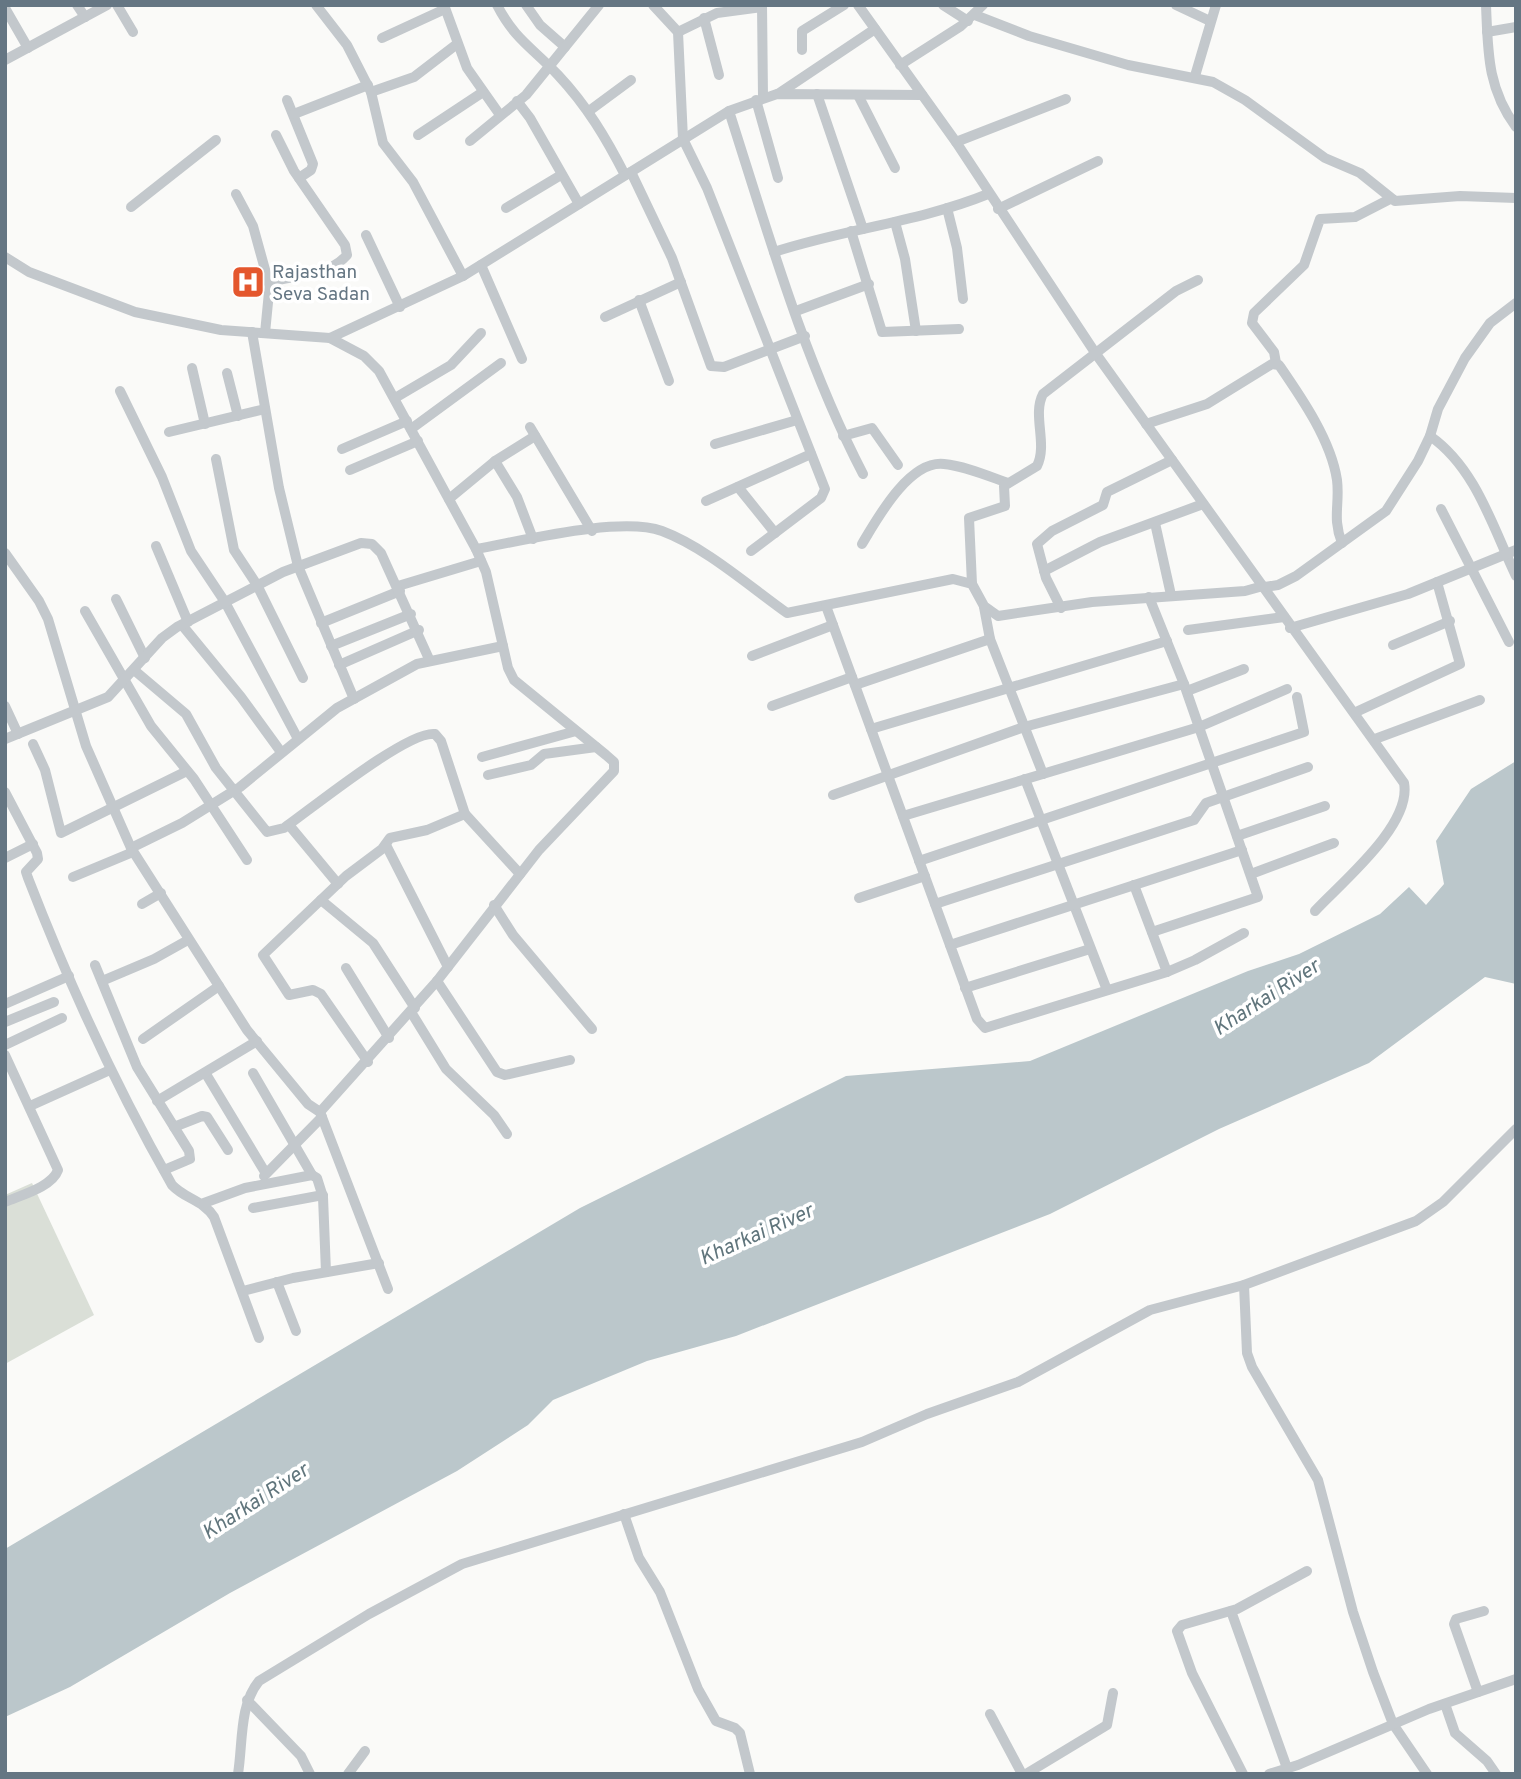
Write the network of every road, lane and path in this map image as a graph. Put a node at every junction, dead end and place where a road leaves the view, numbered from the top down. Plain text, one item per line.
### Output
1 (77, 5) edge
2 (117, 5) edge
3 (316, 5) edge
4 (498, 5) edge
5 (526, 5) edge
6 (599, 5) edge
7 (653, 5) edge
8 (844, 5) edge
9 (858, 5) edge
10 (943, 5) edge
11 (984, 5) edge
12 (1176, 5) edge
13 (1216, 5) edge
14 (1486, 5) edge
15 (105, 6) edge
16 (762, 6) edge
17 (444, 7) edge
18 (5, 8) edge
19 (85, 17) junction
20 (704, 18) junction
21 (971, 18) junction
22 (1210, 21) junction
23 (1516, 27) edge
24 (874, 29) junction
25 (678, 32) junction
26 (1487, 32) junction
27 (133, 33) dead end
28 (382, 38) dead end
29 (457, 44) junction
30 (565, 47) junction
31 (28, 48) junction
32 (802, 50) dead end
33 (5, 60) edge
34 (900, 65) junction
35 (549, 66) junction
36 (719, 75) dead end
37 (1195, 76) junction
38 (631, 80) dead end
39 (369, 88) junction
40 (483, 92) junction
41 (777, 94) junction
42 (817, 94) junction
43 (858, 94) junction
44 (922, 95) junction
45 (760, 98) junction
46 (1066, 99) dead end
47 (288, 100) dead end
48 (517, 101) junction
49 (589, 111) junction
50 (729, 111) junction
51 (294, 114) junction
52 (500, 115) junction
53 (1516, 127) edge
54 (276, 135) dead end
55 (418, 135) dead end
56 (682, 139) junction
57 (216, 140) dead end
58 (470, 141) dead end
59 (956, 142) junction
60 (1098, 161) dead end
61 (895, 169) dead end
62 (628, 173) junction
63 (561, 175) junction
64 (299, 178) junction
65 (778, 178) dead end
66 (236, 194) dead end
67 (988, 194) junction
68 (1516, 198) edge
69 (1390, 199) junction
70 (579, 204) junction
71 (131, 207) dead end
72 (506, 208) dead end
73 (947, 208) junction
74 (998, 209) junction
75 (895, 222) junction
76 (863, 229) junction
77 (851, 231) junction
78 (366, 235) dead end
79 (774, 252) junction
80 (5, 257) edge
81 (481, 265) junction
82 (463, 276) junction
83 (1198, 280) dead end
84 (681, 282) junction
85 (269, 284) junction
86 (869, 284) junction
87 (963, 299) dead end
88 (639, 300) junction
89 (1516, 303) edge
90 (400, 307) junction
91 (796, 311) junction
92 (605, 317) dead end
93 (958, 329) dead end
94 (916, 331) junction
95 (252, 332) junction
96 (265, 333) junction
97 (481, 333) dead end
98 (805, 336) junction
99 (330, 338) junction
100 (771, 347) junction
101 (1096, 354) junction
102 (522, 359) dead end
103 (501, 363) dead end
104 (1276, 363) junction
105 (192, 369) dead end
106 (227, 373) dead end
107 (669, 381) dead end
108 (120, 391) dead end
109 (395, 398) junction
110 (265, 409) junction
111 (238, 416) junction
112 (797, 420) junction
113 (205, 424) junction
114 (1146, 424) junction
115 (409, 425) junction
116 (169, 432) dead end
117 (843, 436) junction
118 (1430, 436) junction
119 (418, 441) junction
120 (715, 444) dead end
121 (342, 449) dead end
122 (811, 454) junction
123 (216, 459) dead end
124 (1172, 460) junction
125 (495, 461) junction
126 (898, 465) dead end
127 (350, 470) dead end
128 (863, 474) dead end
129 (1007, 482) junction
130 (737, 487) junction
131 (449, 499) junction
132 (706, 501) dead end
133 (1203, 504) junction
134 (1441, 509) dead end
135 (1155, 523) junction
136 (592, 531) junction
137 (775, 533) junction
138 (533, 539) junction
139 (1342, 543) junction
140 (862, 544) dead end
141 (156, 546) dead end
142 (476, 549) junction
143 (1516, 550) edge
144 (751, 551) dead end
145 (1505, 554) junction
146 (7, 559) edge
147 (481, 561) junction
148 (298, 566) junction
149 (1470, 567) junction
150 (1044, 571) junction
151 (1516, 576) edge
152 (1437, 582) junction
153 (972, 584) junction
154 (257, 585) junction
155 (1264, 587) junction
156 (399, 588) junction
157 (1171, 595) junction
158 (1149, 597) junction
159 (116, 599) dead end
160 (225, 602) junction
161 (826, 606) junction
162 (984, 606) junction
163 (1061, 608) junction
164 (85, 611) dead end
165 (411, 614) junction
166 (1284, 617) junction
167 (1451, 621) junction
168 (185, 623) junction
169 (321, 623) junction
170 (834, 625) junction
171 (1290, 628) junction
172 (419, 630) junction
173 (1188, 630) dead end
174 (990, 639) junction
175 (1167, 641) junction
176 (1509, 642) dead end
177 (331, 646) junction
178 (503, 646) junction
179 (1393, 646) dead end
180 (752, 656) dead end
181 (145, 658) junction
182 (429, 659) junction
183 (339, 665) junction
184 (1244, 669) dead end
185 (134, 670) junction
186 (303, 678) dead end
187 (124, 681) junction
188 (854, 681) junction
189 (1008, 687) junction
190 (1185, 687) junction
191 (1287, 689) dead end
192 (1297, 696) dead end
193 (354, 699) junction
194 (1480, 700) dead end
195 (5, 706) edge
196 (772, 706) dead end
197 (75, 711) junction
198 (1356, 712) junction
199 (1024, 727) junction
200 (1199, 727) junction
201 (871, 730) junction
202 (576, 731) junction
203 (18, 734) junction
204 (298, 738) junction
205 (1375, 739) junction
206 (5, 740) edge
207 (33, 744) dead end
208 (596, 747) junction
209 (281, 752) junction
210 (482, 757) dead end
211 (1211, 764) junction
212 (1308, 767) dead end
213 (187, 771) junction
214 (1043, 774) junction
215 (488, 775) dead end
216 (888, 775) junction
217 (1025, 779) junction
218 (234, 790) junction
219 (5, 792) edge
220 (833, 795) dead end
221 (1223, 798) junction
222 (212, 804) junction
223 (1325, 806) dead end
224 (112, 810) junction
225 (465, 814) junction
226 (903, 816) junction
227 (1039, 821) junction
228 (289, 825) junction
229 (1237, 836) junction
230 (1334, 843) dead end
231 (33, 844) junction
232 (386, 845) junction
233 (132, 850) junction
234 (1242, 850) junction
235 (5, 858) edge
236 (247, 860) dead end
237 (919, 861) junction
238 (1055, 863) junction
239 (520, 874) junction
240 (1251, 874) junction
241 (925, 876) junction
242 (73, 877) dead end
243 (338, 884) junction
244 (1135, 886) junction
245 (161, 893) junction
246 (859, 898) dead end
247 (321, 900) junction
248 (142, 904) dead end
249 (934, 904) junction
250 (495, 905) junction
251 (1073, 906) junction
252 (1315, 911) dead end
253 (1152, 932) junction
254 (1244, 933) dead end
255 (188, 940) junction
256 (950, 945) junction
257 (1090, 949) junction
258 (95, 965) dead end
259 (448, 967) junction
260 (346, 968) dead end
261 (1167, 972) junction
262 (69, 976) junction
263 (102, 981) junction
264 (437, 981) junction
265 (219, 986) junction
266 (965, 988) junction
267 (1107, 990) junction
268 (54, 1002) dead end
269 (5, 1004) edge
270 (413, 1010) junction
271 (62, 1018) dead end
272 (5, 1022) edge
273 (592, 1029) dead end
274 (389, 1038) junction
275 (143, 1039) dead end
276 (257, 1041) junction
277 (5, 1045) edge
278 (6, 1059) edge
279 (570, 1060) dead end
280 (368, 1062) junction
281 (110, 1070) junction
282 (206, 1073) junction
283 (253, 1073) dead end
284 (157, 1101) junction
285 (30, 1106) junction
286 (321, 1115) junction
287 (174, 1127) junction
288 (1516, 1129) edge
289 (507, 1134) dead end
290 (293, 1144) junction
291 (228, 1150) dead end
292 (164, 1170) junction
293 (265, 1172) junction
294 (312, 1175) junction
295 (261, 1184) junction
296 (323, 1195) junction
297 (5, 1202) edge
298 (204, 1203) junction
299 (253, 1208) dead end
300 (379, 1263) junction
301 (326, 1272) junction
302 (277, 1282) junction
303 (1244, 1285) junction
304 (388, 1289) dead end
305 (243, 1291) junction
306 (296, 1331) dead end
307 (259, 1338) dead end
308 (624, 1514) junction
309 (1307, 1572) dead end
310 (1231, 1611) junction
311 (1484, 1611) dead end
312 (1516, 1679) edge
313 (1478, 1692) junction
314 (1113, 1693) dead end
315 (247, 1700) junction
316 (1445, 1704) junction
317 (990, 1714) dead end
318 (1393, 1724) junction
319 (365, 1751) dead end
320 (1287, 1768) junction
321 (1300, 1769) edge
322 (238, 1774) edge
323 (310, 1774) edge
324 (348, 1774) edge
325 (750, 1774) edge
326 (1024, 1774) edge
327 (1243, 1774) edge
328 (1269, 1774) edge
329 (1427, 1774) edge
330 (1496, 1774) edge

1 - 19 street
2 - 27 street
3 - 39 street
4 - 35 street
5 - 30 street
6 - 30 street
7 - 25 street
8 - 32 street
9 - 24 street
10 - 21 street
11 - 21 street
12 - 22 street
13 - 22 street
14 - 26 street
15 - 19 street
16 - 20 street
16 - 45 street
17 - 28 street
17 - 29 street
18 - 31 street
19 - 31 street
20 - 25 street
20 - 36 street
21 - 34 street
21 - 37 street
22 - 37 street
23 - 26 street
24 - 34 street
24 - 41 street
25 - 56 street
26 - 53 street
29 - 39 street
29 - 40 street
30 - 35 street
31 - 33 street
34 - 44 street
35 - 48 street
35 - 49 street
37 - 69 street
38 - 49 street
39 - 51 street
39 - 82 street
40 - 52 street
40 - 55 street
41 - 42 street
41 - 45 street
42 - 43 street
42 - 76 street
43 - 44 street
43 - 61 street
44 - 59 street
45 - 50 street
45 - 65 street
46 - 59 street
47 - 51 street
48 - 52 street
48 - 63 street
49 - 62 street
50 - 56 street
50 - 79 street
51 - 64 street
52 - 58 street
54 - 64 street
56 - 62 street
56 - 100 street
57 - 71 street
59 - 67 street
60 - 74 street
62 - 70 street
62 - 84 street
63 - 70 street
63 - 72 street
64 - 85 street
66 - 85 street
67 - 73 street
67 - 74 street
68 - 69 street
69 - 104 street
70 - 81 street
73 - 75 street
73 - 87 street
74 - 101 street
75 - 76 street
75 - 94 street
76 - 77 street
77 - 79 street
77 - 86 street
78 - 90 street
79 - 91 street
80 - 95 street
81 - 82 street
81 - 102 street
82 - 90 street
83 - 101 street
84 - 88 street
84 - 100 street
85 - 96 street
86 - 91 street
86 - 94 street
88 - 92 street
88 - 107 street
89 - 118 street
90 - 99 street
91 - 98 street
93 - 94 street
95 - 96 street
95 - 110 street
96 - 99 street
97 - 109 street
98 - 100 street
98 - 117 street
99 - 109 street
100 - 112 street
101 - 114 street
101 - 129 street
103 - 115 street
104 - 114 street
104 - 139 street
105 - 113 street
106 - 111 street
108 - 160 street
109 - 115 street
110 - 111 street
110 - 148 street
111 - 113 street
112 - 120 street
112 - 122 street
113 - 116 street
114 - 124 street
115 - 119 street
115 - 121 street
117 - 126 street
117 - 128 street
118 - 139 street
118 - 145 street
119 - 127 street
119 - 131 street
122 - 130 street
122 - 137 street
123 - 154 street
124 - 133 street
124 - 150 street
125 - 131 street
125 - 136 street
125 - 138 street
129 - 140 street
129 - 153 street
130 - 132 street
130 - 137 street
131 - 142 street
133 - 135 street
133 - 155 street
134 - 149 street
135 - 150 street
135 - 157 street
136 - 138 street
136 - 161 street
137 - 144 street
138 - 142 street
139 - 155 street
141 - 168 street
142 - 147 street
143 - 145 street
145 - 149 street
145 - 151 street
146 - 197 street
147 - 156 street
147 - 178 street
148 - 154 street
148 - 156 street
148 - 169 street
149 - 152 street
149 - 176 street
150 - 163 street
152 - 167 street
152 - 171 street
153 - 161 street
153 - 162 street
154 - 160 street
154 - 186 street
155 - 157 street
155 - 166 street
156 - 165 street
156 - 169 street
157 - 158 street
158 - 163 street
158 - 175 street
159 - 181 street
160 - 168 street
160 - 204 street
161 - 170 street
162 - 163 street
162 - 174 street
164 - 187 street
165 - 172 street
165 - 177 street
166 - 171 street
166 - 173 street
167 - 179 street
167 - 198 street
168 - 181 street
168 - 209 street
169 - 177 street
170 - 180 street
170 - 188 street
171 - 198 street
172 - 182 street
172 - 183 street
174 - 188 street
174 - 189 street
175 - 189 street
175 - 190 street
177 - 183 street
178 - 182 street
178 - 202 street
181 - 185 street
182 - 193 street
183 - 193 street
184 - 190 street
185 - 187 street
185 - 218 street
187 - 197 street
187 - 213 street
188 - 196 street
188 - 201 street
189 - 199 street
189 - 201 street
190 - 199 street
190 - 200 street
191 - 200 street
192 - 211 street
193 - 204 street
194 - 205 street
195 - 203 street
197 - 203 street
197 - 224 street
198 - 205 street
199 - 214 street
199 - 216 street
200 - 211 street
200 - 214 street
201 - 216 street
202 - 208 street
202 - 210 street
203 - 206 street
204 - 209 street
205 - 252 street
207 - 224 street
208 - 215 street
208 - 239 street
209 - 218 street
211 - 221 street
211 - 227 street
212 - 221 street
213 - 222 street
213 - 224 street
214 - 217 street
216 - 220 street
216 - 226 street
217 - 226 street
217 - 227 street
218 - 222 street
218 - 228 street
219 - 231 street
221 - 229 street
221 - 238 street
222 - 233 street
222 - 236 street
223 - 229 street
224 - 233 street
225 - 228 street
225 - 232 street
225 - 239 street
226 - 237 street
227 - 237 street
227 - 238 street
228 - 243 street
229 - 234 street
230 - 240 street
231 - 235 street
231 - 262 street
232 - 243 street
232 - 259 street
233 - 242 street
233 - 245 street
234 - 240 street
234 - 244 street
237 - 241 street
238 - 249 street
238 - 251 street
239 - 250 street
240 - 253 street
241 - 246 street
241 - 249 street
243 - 247 street
244 - 251 street
244 - 253 street
245 - 248 street
245 - 255 street
247 - 270 street
247 - 280 street
249 - 256 street
250 - 259 street
250 - 273 street
251 - 256 street
251 - 257 street
253 - 261 street
254 - 261 street
255 - 263 street
255 - 265 street
256 - 266 street
257 - 266 street
257 - 267 street
258 - 263 street
259 - 264 street
260 - 274 street
261 - 267 street
262 - 269 street
262 - 281 street
263 - 284 street
264 - 270 street
264 - 279 street
265 - 275 street
265 - 276 street
266 - 267 street
268 - 272 street
270 - 274 street
270 - 289 street
271 - 277 street
274 - 280 street
276 - 282 street
276 - 286 street
278 - 285 street
280 - 286 street
281 - 285 street
281 - 292 street
282 - 284 street
282 - 293 street
283 - 290 street
284 - 287 street
285 - 297 street
286 - 290 street
286 - 300 street
287 - 291 street
287 - 292 street
288 - 303 street
290 - 293 street
290 - 294 street
292 - 298 street
293 - 295 street
294 - 295 street
294 - 296 street
295 - 298 street
296 - 299 street
296 - 301 street
298 - 305 street
300 - 301 street
300 - 304 street
301 - 302 street
302 - 305 street
302 - 306 street
303 - 308 street
303 - 318 street
305 - 307 street
308 - 315 street
308 - 325 street
309 - 310 street
310 - 320 street
310 - 327 street
311 - 313 street
312 - 313 street
313 - 316 street
314 - 326 street
315 - 322 street
315 - 323 street
316 - 318 street
316 - 330 street
317 - 326 street
318 - 321 street
318 - 329 street
319 - 324 street
320 - 321 street
320 - 328 street

